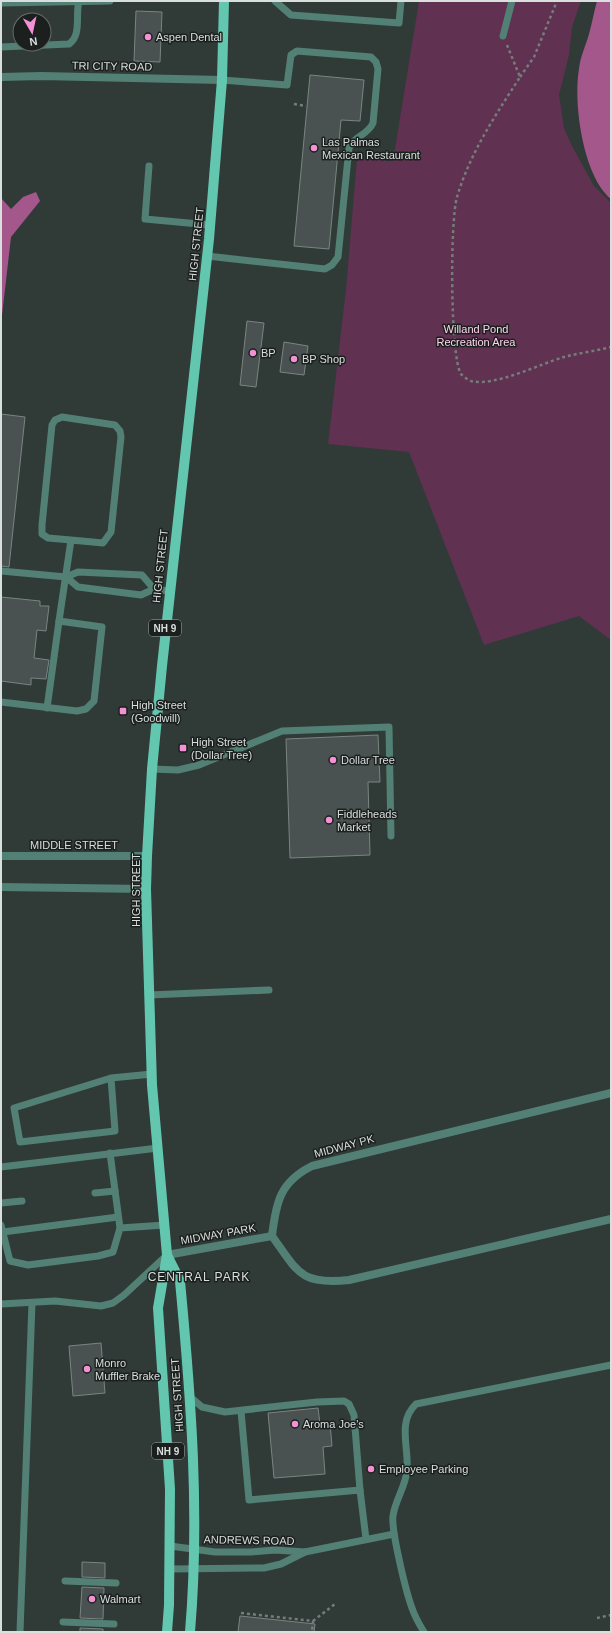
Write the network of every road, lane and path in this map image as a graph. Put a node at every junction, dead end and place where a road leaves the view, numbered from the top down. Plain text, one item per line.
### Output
1 (110, 1) edge
2 (224, 1) edge
3 (275, 1) edge
4 (401, 1) edge
5 (512, 1) edge
6 (557, 1) edge
7 (79, 2) edge
8 (1, 3) edge
9 (503, 36) joint
10 (1, 47) edge
11 (1, 77) edge
12 (520, 77) junction
13 (222, 80) junction
14 (294, 104) dead end
15 (306, 106) dead end
16 (149, 166) dead end
17 (210, 225) junction
18 (207, 256) junction
19 (611, 346) edge
20 (71, 540) junction
21 (1, 571) edge
22 (66, 577) junction
23 (154, 589) junction
24 (169, 591) junction
25 (59, 621) junction
26 (1, 702) edge
27 (47, 708) junction
28 (152, 769) junction
29 (391, 836) dead end
30 (1, 856) edge
31 (147, 856) junction
32 (1, 887) edge
33 (146, 889) junction
34 (269, 990) dead end
35 (149, 995) junction
36 (152, 1074) junction
37 (111, 1078) junction
38 (611, 1093) edge
39 (158, 1148) junction
40 (110, 1153) junction
41 (1, 1167) edge
42 (115, 1190) junction
43 (95, 1193) dead end
44 (22, 1201) dead end
45 (1, 1203) edge
46 (118, 1217) junction
47 (611, 1219) edge
48 (1, 1225) edge
49 (164, 1225) junction
50 (120, 1228) junction
51 (3, 1232) junction
52 (272, 1236) junction
53 (167, 1255) junction
54 (32, 1302) junction
55 (1, 1304) edge
56 (611, 1365) edge
57 (189, 1396) junction
58 (241, 1411) junction
59 (360, 1490) junction
60 (394, 1534) junction
61 (366, 1540) junction
62 (170, 1546) junction
63 (195, 1549) junction
64 (305, 1552) junction
65 (170, 1569) junction
66 (195, 1570) junction
67 (65, 1581) dead end
68 (116, 1583) dead end
69 (335, 1604) dead end
70 (241, 1613) dead end
71 (611, 1615) edge
72 (597, 1618) dead end
73 (313, 1621) junction
74 (64, 1622) dead end
75 (114, 1624) dead end
76 (20, 1632) edge
77 (167, 1632) edge
78 (190, 1632) edge
79 (312, 1632) edge
80 (424, 1632) edge

1 - 7 lane
2 - 13 main road, HIGH STREET / NH 9
3 - 4 lane
5 - 9 lane
6 - 12 path
7 - 8 lane
7 - 10 lane
9 - 12 path
11 - 13 street, TRI CITY ROAD
12 - 19 path
13 - 17 main road, HIGH STREET / NH 9
13 - 18 lane
14 - 15 path
16 - 17 lane
17 - 18 main road, HIGH STREET / NH 9
18 - 24 main road, HIGH STREET / NH 9
20 - 20 lane
20 - 22 lane
21 - 22 lane
22 - 23 lane
22 - 23 lane
22 - 25 lane
23 - 24 lane
24 - 28 main road, HIGH STREET / NH 9
25 - 27 lane
25 - 27 lane
26 - 27 lane
28 - 29 lane
28 - 31 main road, HIGH STREET / NH 9
30 - 31 street, MIDDLE STREET
31 - 33 main road, HIGH STREET / NH 9
32 - 33 street
33 - 35 main road, HIGH STREET / NH 9
34 - 35 lane
35 - 36 main road, HIGH STREET / NH 9
36 - 37 lane
36 - 39 main road, HIGH STREET / NH 9
37 - 37 lane
38 - 52 street, MIDWAY PK
39 - 40 lane
39 - 49 main road, HIGH STREET / NH 9
40 - 41 lane
40 - 42 lane
42 - 43 lane
42 - 46 lane
44 - 45 lane
46 - 50 lane
46 - 51 lane
47 - 52 street
48 - 51 lane
49 - 50 lane
49 - 53 main road, HIGH STREET / NH 9
50 - 51 lane
52 - 53 street, MIDWAY PARK
53 - 54 lane
53 - 57 main road, HIGH STREET / NH 9
53 - 62 main road, HIGH STREET / NH 9
54 - 55 lane
54 - 76 lane
56 - 60 lane
57 - 58 lane
57 - 63 main road, HIGH STREET / NH 9
58 - 59 lane
58 - 59 lane
59 - 61 lane
60 - 61 lane, ANDREWS ROAD
60 - 80 lane
61 - 64 lane, ANDREWS ROAD
62 - 63 lane, ANDREWS ROAD
62 - 65 main road, HIGH STREET / NH 9
63 - 64 lane, ANDREWS ROAD
63 - 66 main road, HIGH STREET / NH 9
64 - 66 lane, ANDREWS ROAD
65 - 66 lane, ANDREWS ROAD
65 - 77 main road, HIGH STREET / NH 9
66 - 78 main road, HIGH STREET / NH 9
67 - 68 lane
69 - 73 path
70 - 73 path
71 - 72 path
73 - 79 path
74 - 75 lane

